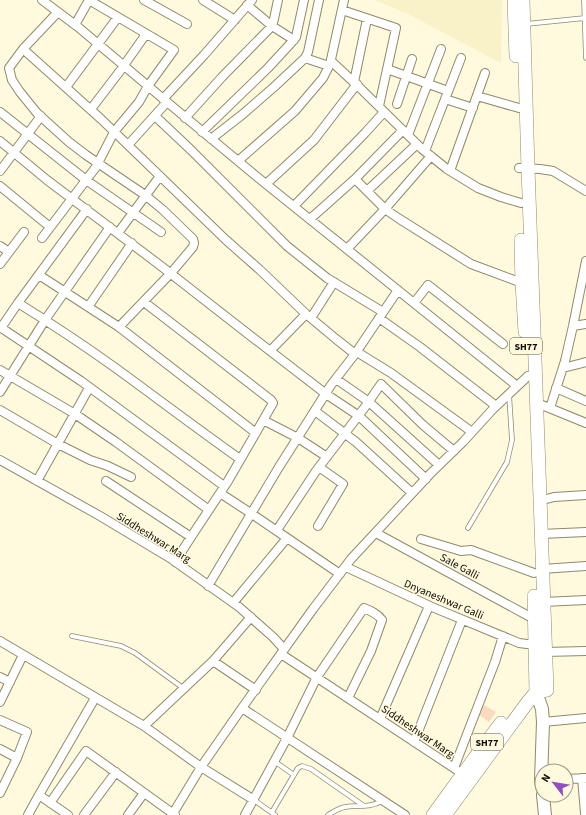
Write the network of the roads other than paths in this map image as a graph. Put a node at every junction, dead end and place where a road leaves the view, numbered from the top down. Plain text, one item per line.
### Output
1 (42, 0) edge
2 (89, 0) edge
3 (144, 0) edge
4 (203, 0) edge
5 (278, 0) edge
6 (304, 0) edge
7 (319, 0) edge
8 (344, 0) edge
9 (514, 0) edge
10 (523, 0) edge
11 (584, 0) edge
12 (213, 2) edge
13 (250, 2) edge
14 (342, 10) junction
15 (58, 12) junction
16 (118, 17) junction
17 (585, 18) junction
18 (367, 19) junction
19 (235, 20) junction
20 (74, 24) junction
21 (187, 24) dead end
22 (524, 24) junction
23 (272, 26) junction
24 (146, 34) junction
25 (294, 40) junction
26 (98, 44) junction
27 (23, 49) junction
28 (441, 49) dead end
29 (305, 58) junction
30 (461, 58) dead end
31 (586, 58) edge
32 (412, 59) dead end
33 (330, 64) junction
34 (124, 66) junction
35 (387, 69) junction
36 (485, 72) dead end
37 (406, 76) junction
38 (355, 83) junction
39 (427, 84) junction
40 (148, 86) junction
41 (66, 87) junction
42 (447, 95) junction
43 (477, 96) junction
44 (165, 101) junction
45 (397, 104) dead end
46 (473, 108) junction
47 (519, 108) junction
48 (91, 109) junction
49 (381, 109) junction
50 (0, 112) edge
51 (41, 116) junction
52 (155, 116) junction
53 (185, 118) junction
54 (114, 132) junction
55 (202, 132) junction
56 (405, 132) junction
57 (28, 134) junction
58 (211, 139) junction
59 (0, 141) edge
60 (417, 144) junction
61 (128, 145) junction
62 (14, 152) junction
63 (428, 154) junction
64 (238, 161) junction
65 (97, 164) junction
66 (523, 168) junction
67 (0, 171) edge
68 (450, 171) junction
69 (160, 176) junction
70 (86, 180) junction
71 (355, 180) junction
72 (266, 184) junction
73 (0, 186) edge
74 (367, 191) junction
75 (586, 191) edge
76 (145, 196) junction
77 (72, 198) junction
78 (521, 203) junction
79 (294, 206) junction
80 (87, 209) junction
81 (385, 209) junction
82 (133, 213) junction
83 (310, 219) junction
84 (50, 227) junction
85 (110, 227) junction
86 (24, 232) dead end
87 (161, 232) dead end
88 (118, 233) junction
89 (42, 238) dead end
90 (132, 243) junction
91 (0, 246) edge
92 (347, 248) junction
93 (9, 252) junction
94 (586, 261) edge
95 (0, 264) edge
96 (171, 273) junction
97 (39, 275) junction
98 (334, 282) junction
99 (522, 283) junction
100 (584, 286) edge
101 (398, 290) junction
102 (65, 292) junction
103 (144, 302) junction
104 (18, 303) junction
105 (414, 303) junction
106 (88, 307) junction
107 (381, 315) junction
108 (309, 316) junction
109 (45, 320) junction
110 (586, 324) edge
111 (573, 326) junction
112 (1, 327) edge
113 (119, 327) junction
114 (503, 344) dead end
115 (29, 346) junction
116 (270, 351) junction
117 (356, 353) junction
118 (586, 362) edge
119 (563, 368) junction
120 (0, 370) edge
121 (9, 376) junction
122 (528, 376) junction
123 (336, 379) junction
124 (517, 386) junction
125 (89, 388) junction
126 (556, 388) junction
127 (0, 392) edge
128 (326, 394) junction
129 (509, 394) junction
130 (586, 401) edge
131 (369, 402) junction
132 (537, 403) junction
133 (496, 406) junction
134 (550, 408) junction
135 (0, 410) edge
136 (315, 411) junction
137 (74, 414) junction
138 (359, 416) junction
139 (263, 420) junction
140 (586, 423) edge
141 (472, 432) junction
142 (256, 433) junction
143 (345, 434) junction
144 (298, 438) junction
145 (58, 444) junction
146 (454, 451) junction
147 (327, 457) junction
148 (0, 460) edge
149 (240, 460) junction
150 (439, 465) junction
151 (319, 467) junction
152 (132, 477) dead end
153 (426, 478) junction
154 (37, 481) junction
155 (106, 481) dead end
156 (222, 490) junction
157 (412, 493) junction
158 (586, 495) edge
159 (539, 501) junction
160 (209, 510) junction
161 (252, 514) junction
162 (318, 526) dead end
163 (468, 528) dead end
164 (277, 530) junction
165 (586, 532) edge
166 (376, 533) junction
167 (540, 534) junction
168 (191, 537) junction
169 (287, 538) junction
170 (421, 539) dead end
171 (175, 562) junction
172 (586, 566) edge
173 (343, 570) junction
174 (538, 571) junction
175 (208, 586) junction
176 (586, 600) edge
177 (543, 602) junction
178 (233, 603) junction
179 (428, 606) junction
180 (251, 617) junction
181 (534, 619) junction
182 (462, 620) junction
183 (72, 636) dead end
184 (503, 636) junction
185 (1, 643) edge
186 (540, 649) junction
187 (283, 651) junction
188 (586, 651) edge
189 (23, 655) junction
190 (213, 661) junction
191 (0, 677) edge
192 (317, 677) junction
193 (10, 682) junction
194 (541, 685) junction
195 (184, 688) junction
196 (256, 690) junction
197 (95, 698) junction
198 (348, 698) junction
199 (0, 702) edge
200 (242, 708) junction
201 (586, 718) edge
202 (380, 719) junction
203 (0, 720) edge
204 (543, 722) junction
205 (144, 726) junction
206 (287, 738) junction
207 (414, 742) junction
208 (0, 749) edge
209 (17, 758) junction
210 (274, 761) junction
211 (542, 763) edge
212 (201, 767) junction
213 (459, 771) junction
214 (116, 772) junction
215 (294, 775) junction
216 (4, 778) edge
217 (584, 778) edge
218 (574, 779) edge
219 (0, 793) edge
220 (144, 793) junction
221 (39, 795) junction
222 (254, 800) junction
223 (383, 800) junction
224 (50, 803) junction
225 (544, 803) edge
226 (364, 806) junction
227 (338, 809) junction
228 (585, 813) edge
229 (274, 814) edge
230 (28, 815) edge
231 (68, 815) edge
232 (84, 815) edge
233 (128, 815) edge
234 (173, 815) edge
235 (245, 815) edge
236 (328, 815) edge
237 (340, 815) edge
238 (405, 815) edge
239 (433, 815) edge
240 (445, 815) edge
241 (545, 815) edge

1 - 15 street
2 - 16 street
2 - 20 street
3 - 21 street
4 - 12 street
5 - 23 street
6 - 25 street
7 - 29 street
8 - 14 street
9 - 47 main road, SH77
10 - 22 main road, SH77
11 - 17 lane
12 - 19 street
13 - 19 street
13 - 23 street
14 - 18 street
14 - 33 street
15 - 20 street
15 - 27 street
16 - 24 street
16 - 26 street
17 - 22 lane
17 - 31 lane
18 - 35 street
18 - 38 street
19 - 44 street
20 - 26 street
22 - 66 main road, SH77
23 - 25 street
23 - 53 street
24 - 34 street
24 - 40 street
25 - 55 street
26 - 34 street
26 - 41 street
27 - 41 street
27 - 51 street
28 - 39 street
29 - 33 street
29 - 58 street
30 - 42 street
32 - 37 street
33 - 38 street
33 - 64 street
34 - 40 street
34 - 48 street
35 - 37 street
35 - 49 street
36 - 43 street
37 - 39 street
37 - 45 street
38 - 49 street
38 - 72 street
39 - 42 street
39 - 56 street
40 - 44 street
40 - 54 street
41 - 48 street
42 - 46 street
42 - 63 street
43 - 46 street
43 - 47 street
44 - 52 street
44 - 53 street
46 - 68 street
47 - 66 main road, SH77
48 - 54 street
49 - 56 street
49 - 79 street
50 - 57 street
51 - 57 street
51 - 65 street
52 - 61 street
52 - 98 street
53 - 55 street
54 - 61 street
54 - 65 street
55 - 58 street
56 - 60 street
56 - 71 street
57 - 62 street
57 - 70 street
58 - 64 street
59 - 62 street
60 - 63 street
60 - 74 street
61 - 69 street
62 - 67 street
62 - 77 street
63 - 68 street
63 - 81 street
64 - 72 street
65 - 70 street
65 - 76 street
66 - 75 street
66 - 78 main road, SH77
66 - 132 main road, SH77
68 - 78 street
69 - 76 street
69 - 108 street
70 - 77 street
70 - 82 street
71 - 74 street
71 - 83 street
72 - 79 street
73 - 84 street
74 - 81 street
76 - 82 street
76 - 96 street
77 - 80 street
77 - 84 street
78 - 99 main road, SH77
79 - 83 street
80 - 85 street
80 - 97 street
81 - 92 street
81 - 99 street
82 - 87 street
82 - 88 street
83 - 92 street
84 - 89 street
85 - 88 street
85 - 102 street
86 - 93 street
88 - 90 street
90 - 96 street
90 - 106 street
91 - 93 street
92 - 101 street
93 - 95 street
94 - 100 street
96 - 103 street
96 - 116 street
97 - 102 street
97 - 104 street
98 - 107 street
98 - 108 street
99 - 122 main road, SH77
100 - 111 street
101 - 105 street
101 - 107 street
102 - 106 street
102 - 109 street
103 - 113 street
103 - 139 street
104 - 109 street
104 - 112 street
105 - 114 street
105 - 124 street
106 - 113 street
107 - 117 street
107 - 133 street
108 - 116 street
108 - 117 street
109 - 115 street
109 - 149 street
110 - 111 street
111 - 119 street
112 - 115 street, Dnyaneshwar Galli
113 - 142 street
115 - 121 street
115 - 125 street, Dnyaneshwar Galli
116 - 128 street
117 - 123 street
117 - 141 street
118 - 119 street
119 - 126 street
120 - 121 street
121 - 127 street
121 - 137 street
122 - 124 street
122 - 174 main road, SH77
123 - 128 street
123 - 131 street
124 - 129 street
125 - 137 street
125 - 156 street, Dnyaneshwar Galli
126 - 130 street
126 - 134 street
128 - 136 street
128 - 138 street
129 - 133 street
129 - 163 lane
131 - 138 street
131 - 146 street
131 - 150 street
132 - 134 street
132 - 159 main road, SH77
133 - 141 street
134 - 140 street
135 - 145 street
136 - 143 street
136 - 144 street
137 - 145 street
137 - 160 street
138 - 143 street
138 - 153 street
139 - 142 street
139 - 144 street
141 - 146 street
142 - 149 street
143 - 147 street
143 - 157 street
144 - 147 street
144 - 161 street
145 - 152 street
145 - 154 street
146 - 150 street
147 - 151 street
148 - 154 street, Siddheshwar Marg
149 - 156 street
150 - 153 street
151 - 162 street
151 - 164 street
153 - 157 street
154 - 171 street, Siddheshwar Marg
155 - 168 street
156 - 160 street
156 - 161 street, Dnyaneshwar Galli
157 - 166 street
158 - 159 street
159 - 167 main road, SH77
160 - 168 street
161 - 164 street, Dnyaneshwar Galli
161 - 175 street
164 - 169 street, Dnyaneshwar Galli
165 - 167 street
166 - 173 street
166 - 181 street, Sale Galli
167 - 174 main road, SH77
168 - 171 street
169 - 173 street, Dnyaneshwar Galli
169 - 178 street
170 - 174 street
171 - 175 street, Siddheshwar Marg
172 - 174 street
173 - 179 street, Dnyaneshwar Galli
173 - 187 street
174 - 177 main road, SH77
174 - 181 main road, SH77
175 - 178 street, Siddheshwar Marg
176 - 177 street
177 - 186 main road, SH77
178 - 180 street, Siddheshwar Marg
179 - 182 street, Dnyaneshwar Galli
179 - 202 street
180 - 187 street, Siddheshwar Marg
180 - 190 street
181 - 186 main road, SH77
182 - 184 street, Dnyaneshwar Galli
182 - 207 street
183 - 195 lane
184 - 186 street, Dnyaneshwar Galli
184 - 213 street
185 - 189 street
186 - 188 street, Dnyaneshwar Galli
186 - 194 main road, SH77
187 - 192 street, Siddheshwar Marg
187 - 196 street
189 - 193 street
189 - 197 street
190 - 195 street
190 - 196 street
191 - 193 street
192 - 198 street, Siddheshwar Marg
192 - 198 street
192 - 206 street
193 - 199 street
194 - 204 main road
194 - 213 main road, SH77
194 - 240 main road, SH77
195 - 205 street
196 - 200 street
197 - 205 street
197 - 221 street
198 - 202 street, Siddheshwar Marg
200 - 206 street
200 - 212 street
201 - 204 street
202 - 207 street, Siddheshwar Marg
203 - 209 street
204 - 211 main road
205 - 212 street
206 - 210 street
206 - 223 street
207 - 213 street, Siddheshwar Marg
208 - 209 street
209 - 216 street
210 - 215 lane
210 - 222 street
212 - 222 street
212 - 234 street
213 - 239 main road, SH77
214 - 220 street
214 - 224 street
214 - 232 street
215 - 226 lane
215 - 229 lane
216 - 219 street
217 - 218 street
217 - 228 street
220 - 233 street
220 - 234 street
221 - 224 street
221 - 230 street
222 - 229 lane
222 - 235 street
223 - 226 lane
223 - 238 street
224 - 231 street
225 - 241 main road
226 - 227 lane
227 - 236 lane
227 - 237 lane

